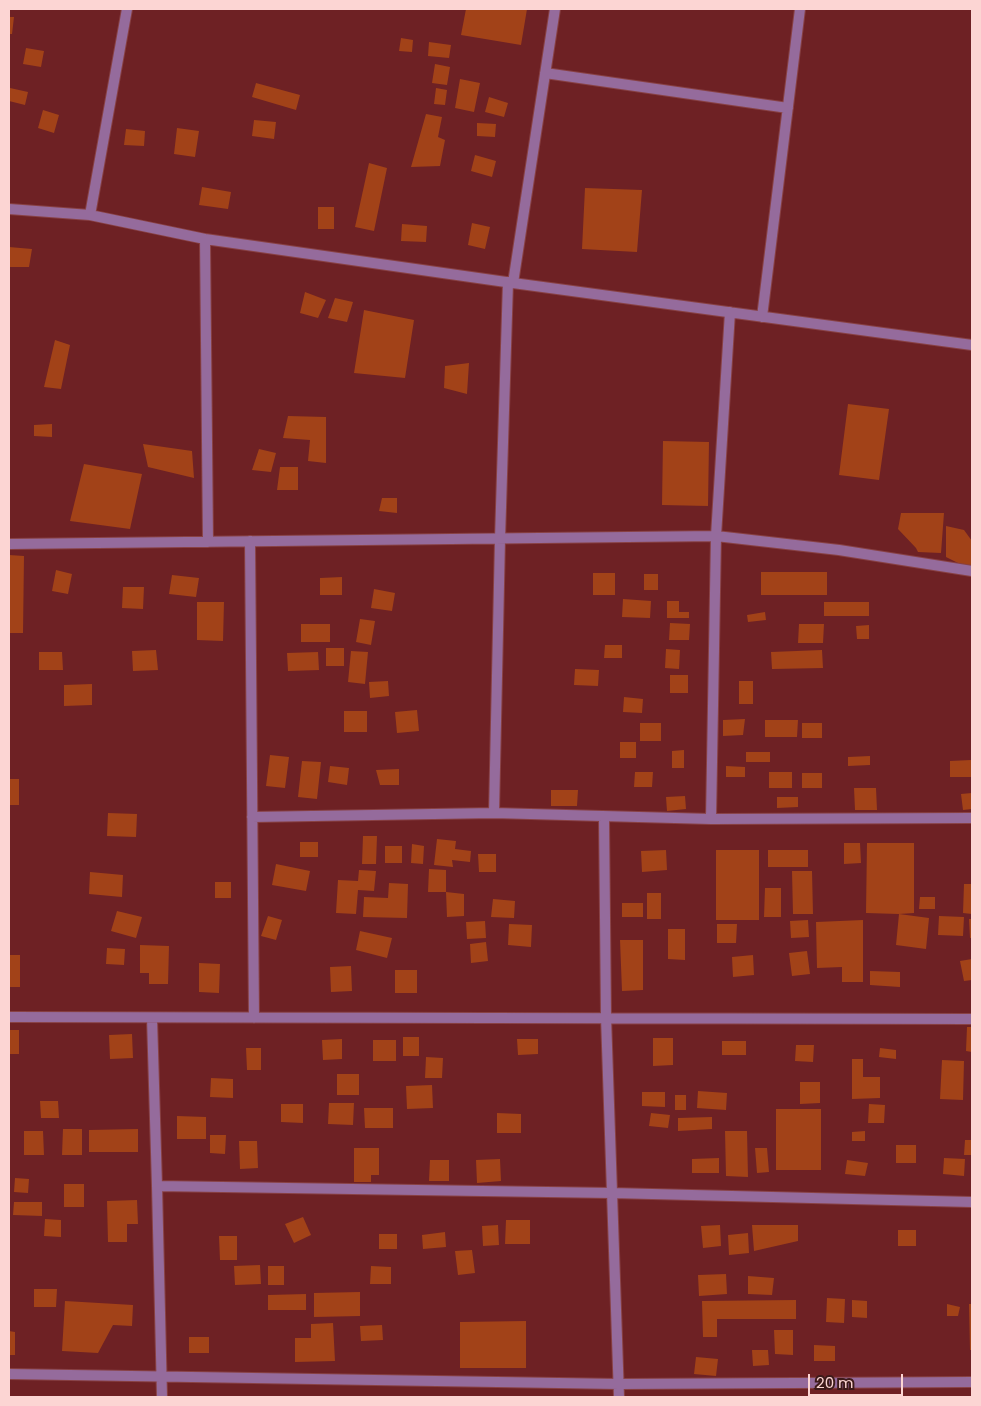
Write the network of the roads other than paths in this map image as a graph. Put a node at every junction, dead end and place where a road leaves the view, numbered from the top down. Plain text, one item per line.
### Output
1 (127, 9) edge
2 (555, 9) edge
3 (800, 9) edge
4 (545, 73) junction
5 (788, 108) junction
6 (9, 208) edge
7 (90, 215) junction
8 (206, 239) junction
9 (510, 283) junction
10 (730, 312) junction
11 (762, 317) junction
12 (972, 345) edge
13 (716, 536) junction
14 (500, 539) junction
15 (208, 542) junction
16 (250, 542) junction
17 (9, 544) edge
18 (972, 571) edge
19 (494, 813) junction
20 (252, 817) junction
21 (604, 817) junction
22 (972, 818) edge
23 (711, 819) junction
24 (9, 1017) edge
25 (606, 1017) junction
26 (152, 1018) junction
27 (254, 1018) junction
28 (972, 1019) edge
29 (157, 1186) junction
30 (612, 1193) junction
31 (972, 1202) edge
32 (9, 1374) edge
33 (162, 1376) junction
34 (972, 1382) edge
35 (619, 1384) junction
36 (162, 1397) edge
37 (619, 1397) edge

1 - 7 street
2 - 4 street
3 - 5 street
4 - 5 street
4 - 9 street
5 - 11 street
6 - 7 street
7 - 8 street
8 - 9 street
8 - 15 street
9 - 10 street
9 - 14 street
10 - 11 street
10 - 13 street
11 - 12 street
13 - 14 street
13 - 18 street
13 - 23 street
14 - 16 street
14 - 19 street
15 - 16 street
15 - 17 street
16 - 20 street
19 - 20 street
19 - 21 street
20 - 27 street
21 - 23 street
21 - 25 street
22 - 23 street
24 - 26 street
25 - 27 street
25 - 28 street
25 - 30 street
26 - 27 street
26 - 29 street
29 - 30 street
29 - 33 street
30 - 31 street
30 - 35 street
32 - 33 street
33 - 35 street
33 - 36 street
34 - 35 street
35 - 37 street

